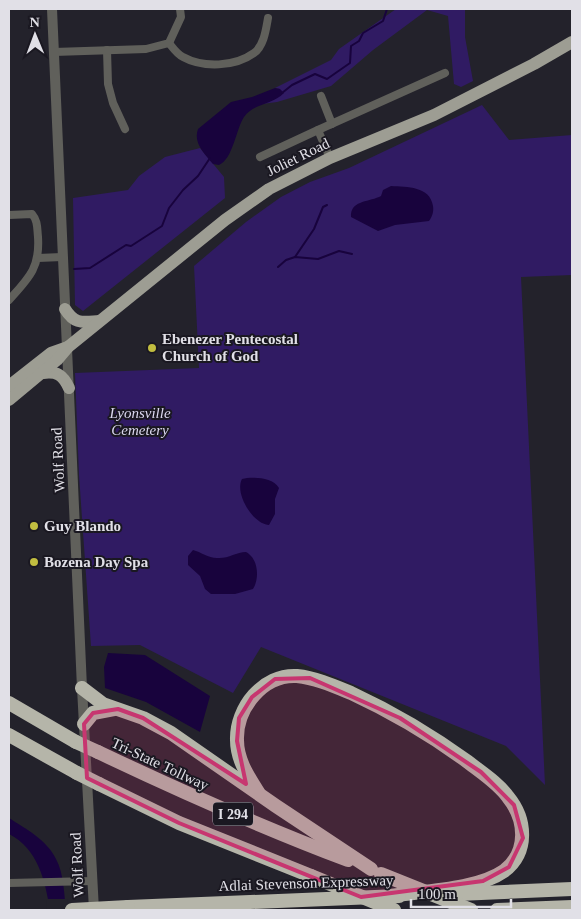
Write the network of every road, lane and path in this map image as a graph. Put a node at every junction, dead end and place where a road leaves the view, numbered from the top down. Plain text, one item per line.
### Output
1 (52, 9) edge
2 (180, 9) edge
3 (268, 18) dead end
4 (572, 42) edge
5 (169, 43) junction
6 (106, 50) junction
7 (54, 52) junction
8 (445, 73) dead end
9 (321, 96) dead end
10 (332, 124) junction
11 (126, 129) dead end
12 (318, 130) junction
13 (260, 157) dead end
14 (330, 158) junction
15 (9, 215) edge
16 (62, 257) junction
17 (38, 258) junction
18 (9, 300) edge
19 (65, 309) junction
20 (99, 321) junction
21 (68, 347) junction
22 (42, 373) junction
23 (9, 386) edge
24 (70, 388) junction
25 (9, 400) edge
26 (82, 688) junction
27 (9, 703) edge
28 (118, 709) junction
29 (84, 724) junction
30 (9, 735) edge
31 (258, 792) junction
32 (376, 872) junction
33 (93, 881) junction
34 (9, 883) edge
35 (572, 888) edge
36 (390, 896) junction
37 (572, 907) edge
38 (72, 910) edge
39 (94, 910) edge
40 (394, 910) edge
41 (471, 910) edge
42 (497, 910) edge

1 - 7 street, Wolf Road
2 - 5 street
3 - 5 street
4 - 14 main road, Joliet Road
5 - 6 street
6 - 7 street
6 - 11 street
7 - 16 street, Wolf Road
8 - 10 street
9 - 10 street
10 - 12 street
12 - 13 street
12 - 14 street
14 - 20 main road, Joliet Road
15 - 17 street
16 - 17 street
16 - 19 street, Wolf Road
17 - 18 street
19 - 20 main road
19 - 21 street, Wolf Road
20 - 21 main road, Joliet Road
21 - 22 main road, Joliet Road
21 - 23 main road, Joliet Road
21 - 24 street, Wolf Road
22 - 24 main road
22 - 25 main road, Joliet Road
24 - 26 street, Wolf Road
26 - 28 highway
26 - 29 street, Wolf Road
27 - 32 highway, Tri-State Tollway / I 294, bridge
28 - 29 highway
28 - 31 highway
29 - 33 street, Wolf Road
30 - 40 highway, I 294, bridge
31 - 32 highway
31 - 36 highway
32 - 41 highway, Tri-State Tollway / I 294, bridge
33 - 34 street
33 - 39 street, Wolf Road
35 - 36 highway, Adlai Stevenson Expressway
36 - 38 highway, Adlai Stevenson Expressway, bridge
37 - 42 highway

